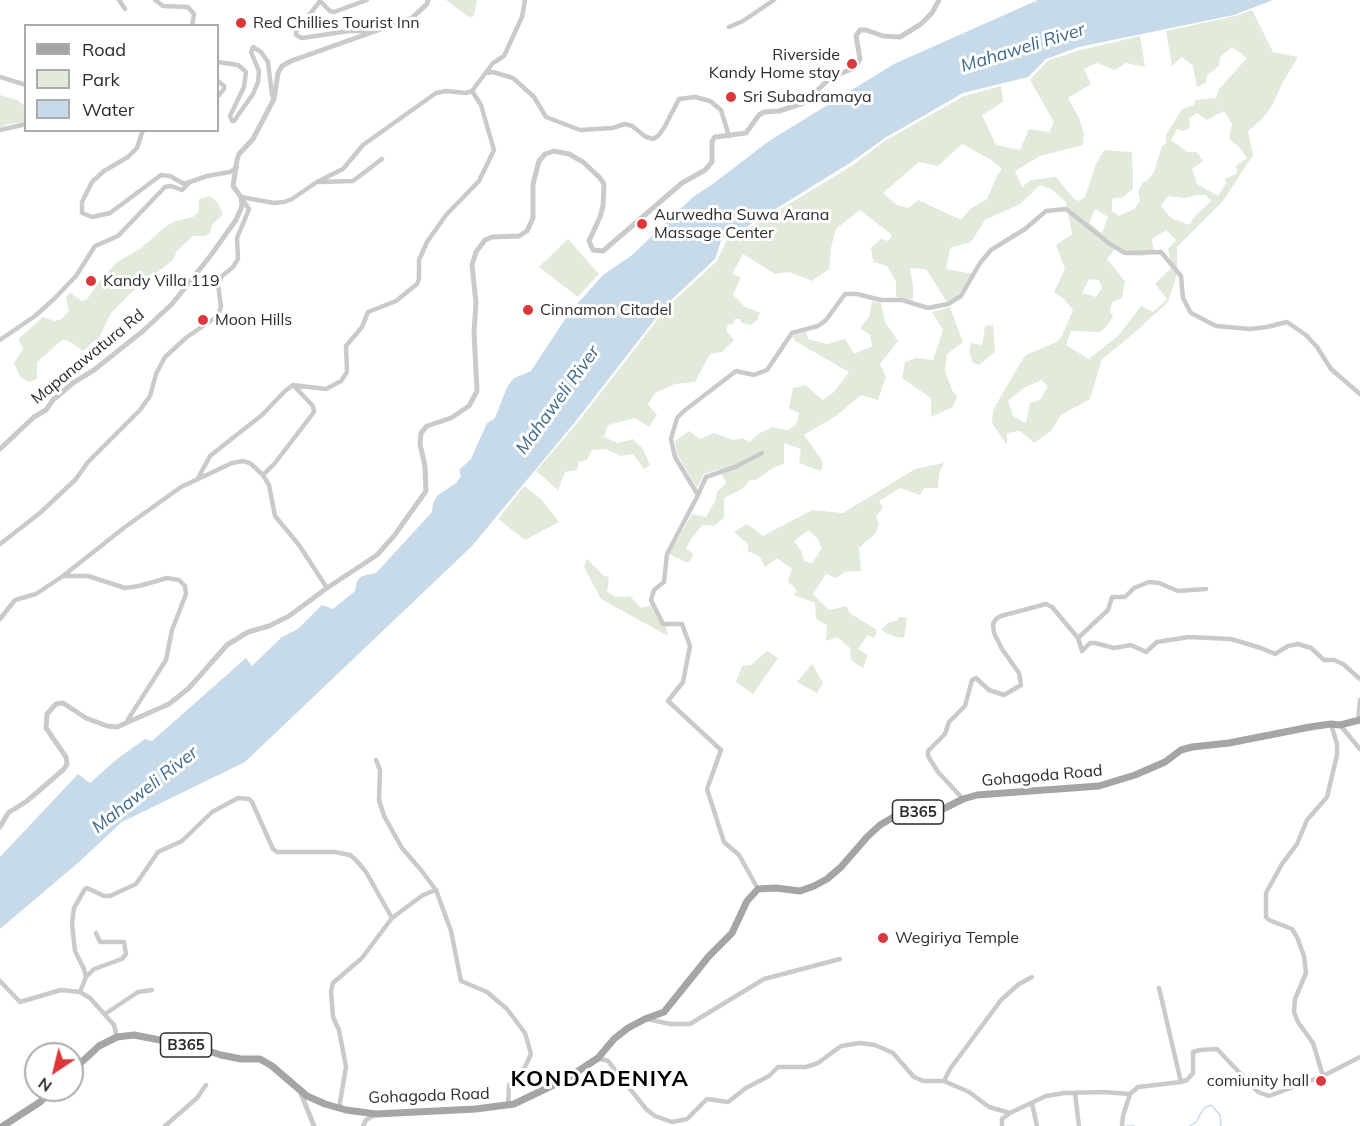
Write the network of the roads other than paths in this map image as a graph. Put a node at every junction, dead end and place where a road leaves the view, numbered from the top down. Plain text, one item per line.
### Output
1 (118, 0) edge
2 (155, 0) edge
3 (367, 0) edge
4 (428, 0) edge
5 (525, 0) edge
6 (774, 0) edge
7 (939, 0) edge
8 (125, 9) dead end
9 (192, 24) edge
10 (729, 27) dead end
11 (375, 31) junction
12 (219, 62) edge
13 (486, 73) junction
14 (0, 77) edge
15 (219, 82) edge
16 (24, 84) edge
17 (472, 91) junction
18 (219, 95) edge
19 (274, 99) junction
20 (24, 124) edge
21 (0, 130) edge
22 (142, 132) edge
23 (729, 136) junction
24 (382, 159) dead end
25 (237, 166) junction
26 (190, 182) junction
27 (317, 182) junction
28 (241, 197) junction
29 (0, 340) edge
30 (293, 385) junction
31 (1360, 394) edge
32 (0, 449) edge
33 (762, 453) dead end
34 (263, 475) junction
35 (198, 478) junction
36 (698, 495) junction
37 (0, 544) edge
38 (63, 576) junction
39 (327, 588) junction
40 (1206, 589) dead end
41 (0, 619) edge
42 (1078, 638) junction
43 (1360, 679) edge
44 (1360, 700) edge
45 (1359, 721) edge
46 (127, 722) junction
47 (1331, 724) junction
48 (1340, 725) junction
49 (1360, 748) edge
50 (376, 760) dead end
51 (963, 799) junction
52 (0, 827) edge
53 (758, 889) junction
54 (436, 890) junction
55 (392, 918) junction
56 (96, 933) dead end
57 (840, 959) dead end
58 (86, 977) junction
59 (1032, 977) dead end
60 (0, 981) edge
61 (1160, 988) dead end
62 (152, 990) dead end
63 (80, 992) junction
64 (105, 1014) junction
65 (645, 1018) junction
66 (117, 1037) junction
67 (1360, 1057) edge
68 (598, 1058) junction
69 (84, 1060) edge
70 (1323, 1076) junction
71 (944, 1081) junction
72 (1181, 1082) junction
73 (206, 1085) dead end
74 (300, 1091) junction
75 (1075, 1093) junction
76 (1130, 1094) junction
77 (40, 1102) edge
78 (1032, 1104) junction
79 (508, 1106) junction
80 (339, 1108) junction
81 (1010, 1113) junction
82 (376, 1114) junction
83 (3, 1126) edge
84 (165, 1126) edge
85 (314, 1126) edge
86 (363, 1126) edge
87 (1002, 1126) edge
88 (1037, 1126) edge
89 (1079, 1126) edge
90 (1122, 1126) edge

1 - 8 street
2 - 9 street
3 - 11 street
4 - 11 street
5 - 13 street
6 - 10 street
7 - 23 street
11 - 19 street
12 - 19 street
13 - 17 street
13 - 23 street
14 - 16 street
15 - 18 street
17 - 27 street
17 - 30 street
19 - 25 street
20 - 21 street
22 - 26 street
23 - 39 street
24 - 27 street
25 - 26 street
25 - 28 street, Mapanawatura Rd
26 - 29 street
27 - 28 street
28 - 32 street, Mapanawatura Rd
28 - 37 street
30 - 34 street
30 - 35 street
31 - 36 street
33 - 36 street
34 - 35 street
34 - 39 street
35 - 38 street
36 - 53 street
38 - 41 street
38 - 46 street
39 - 46 street
40 - 42 street
42 - 43 street
42 - 51 street
44 - 45 street
45 - 48 main road, B365
46 - 52 street
47 - 48 main road, B365
47 - 51 main road, Gohagoda Road / B365
47 - 70 street
48 - 49 street
50 - 54 street
51 - 53 main road, Gohagoda Road / B365
53 - 65 main road, Gohagoda Road / B365
54 - 55 street
54 - 79 street
55 - 58 street
55 - 80 street
56 - 58 street
57 - 65 street
58 - 63 street
59 - 71 street
60 - 63 street
61 - 72 street
62 - 64 street
63 - 64 street
64 - 66 street
65 - 68 main road, Gohagoda Road / B365
66 - 69 main road
66 - 74 main road, Gohagoda Road / B365
67 - 70 street
68 - 71 street
68 - 79 main road, Gohagoda Road / B365
70 - 72 street
71 - 81 street
72 - 76 street
73 - 84 street
74 - 80 main road, Gohagoda Road / B365
74 - 85 street
75 - 76 street
75 - 78 street
75 - 89 street
76 - 90 street
77 - 83 main road
78 - 81 street
78 - 88 street
79 - 82 main road, Gohagoda Road / B365
80 - 82 main road, Gohagoda Road / B365
81 - 87 street
82 - 86 street

